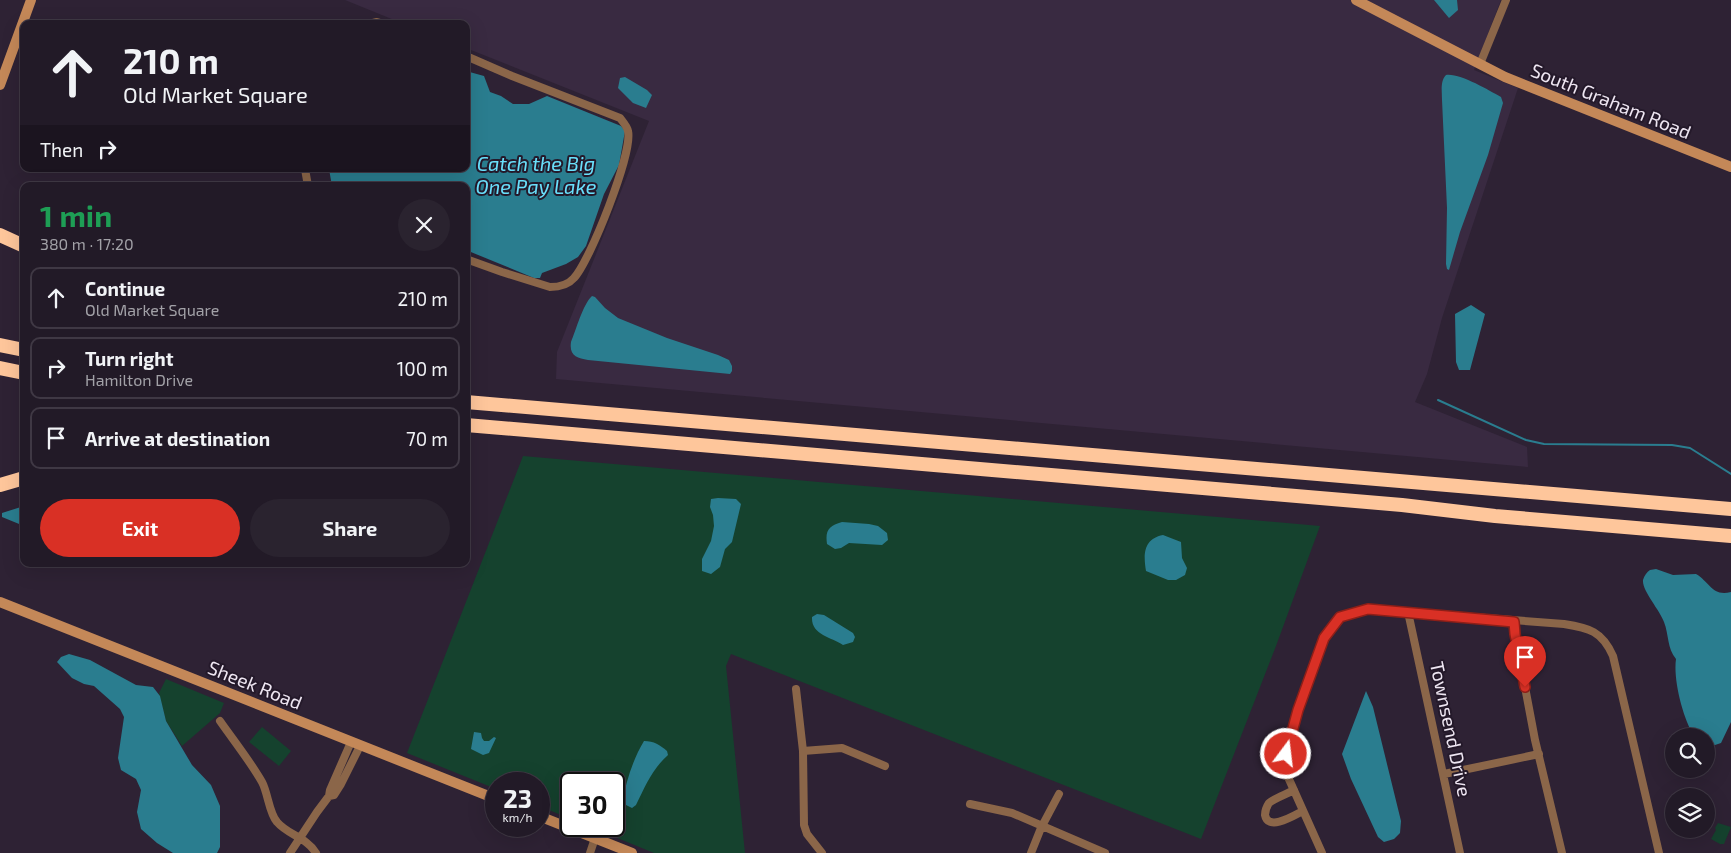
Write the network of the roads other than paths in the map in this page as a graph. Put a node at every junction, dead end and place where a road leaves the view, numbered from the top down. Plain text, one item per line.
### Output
1 (31, 0) edge
2 (1356, 0) edge
3 (1506, 0) edge
4 (24, 20) edge
5 (20, 30) edge
6 (470, 58) edge
7 (1480, 64) junction
8 (0, 85) edge
9 (1731, 167) edge
10 (0, 235) edge
11 (20, 244) edge
12 (470, 260) edge
13 (0, 345) edge
14 (20, 349) edge
15 (0, 368) edge
16 (20, 372) edge
17 (470, 401) edge
18 (470, 425) edge
19 (20, 479) edge
20 (0, 485) edge
21 (1731, 509) edge
22 (1731, 536) edge
23 (0, 602) edge
24 (1408, 612) junction
25 (1514, 622) junction
26 (796, 690) dead end
27 (220, 721) dead end
28 (355, 744) junction
29 (803, 751) junction
30 (1538, 754) junction
31 (885, 766) dead end
32 (1444, 774) junction
33 (1294, 790) junction
34 (1059, 794) dead end
35 (485, 795) edge
36 (970, 804) dead end
37 (1303, 811) junction
38 (550, 820) edge
39 (1042, 825) junction
40 (300, 837) junction
41 (595, 838) junction
42 (290, 853) edge
43 (316, 853) edge
44 (590, 853) edge
45 (632, 853) edge
46 (822, 853) edge
47 (1031, 853) edge
48 (1105, 853) edge
49 (1322, 853) edge
50 (1460, 853) edge
51 (1562, 853) edge
52 (1659, 853) edge

1 - 4 street
2 - 7 street, South Graham Road
3 - 7 street
5 - 8 street
6 - 12 street
7 - 9 street, South Graham Road
10 - 11 highway
13 - 14 highway
15 - 16 highway
17 - 21 highway
18 - 22 highway
19 - 20 highway
23 - 28 street, Sheek Road
24 - 25 street
24 - 32 street, Townsend Drive
24 - 33 street
25 - 30 street
25 - 52 street
26 - 29 street
27 - 40 street
28 - 35 street, Sheek Road
28 - 40 street
29 - 31 street
29 - 46 street
30 - 32 street
30 - 51 street
32 - 50 street, Townsend Drive
33 - 37 street
33 - 37 street
34 - 39 street
36 - 39 street
37 - 49 street
38 - 41 street
39 - 47 street
39 - 48 street
40 - 42 street
40 - 43 street
41 - 44 street
41 - 45 street

